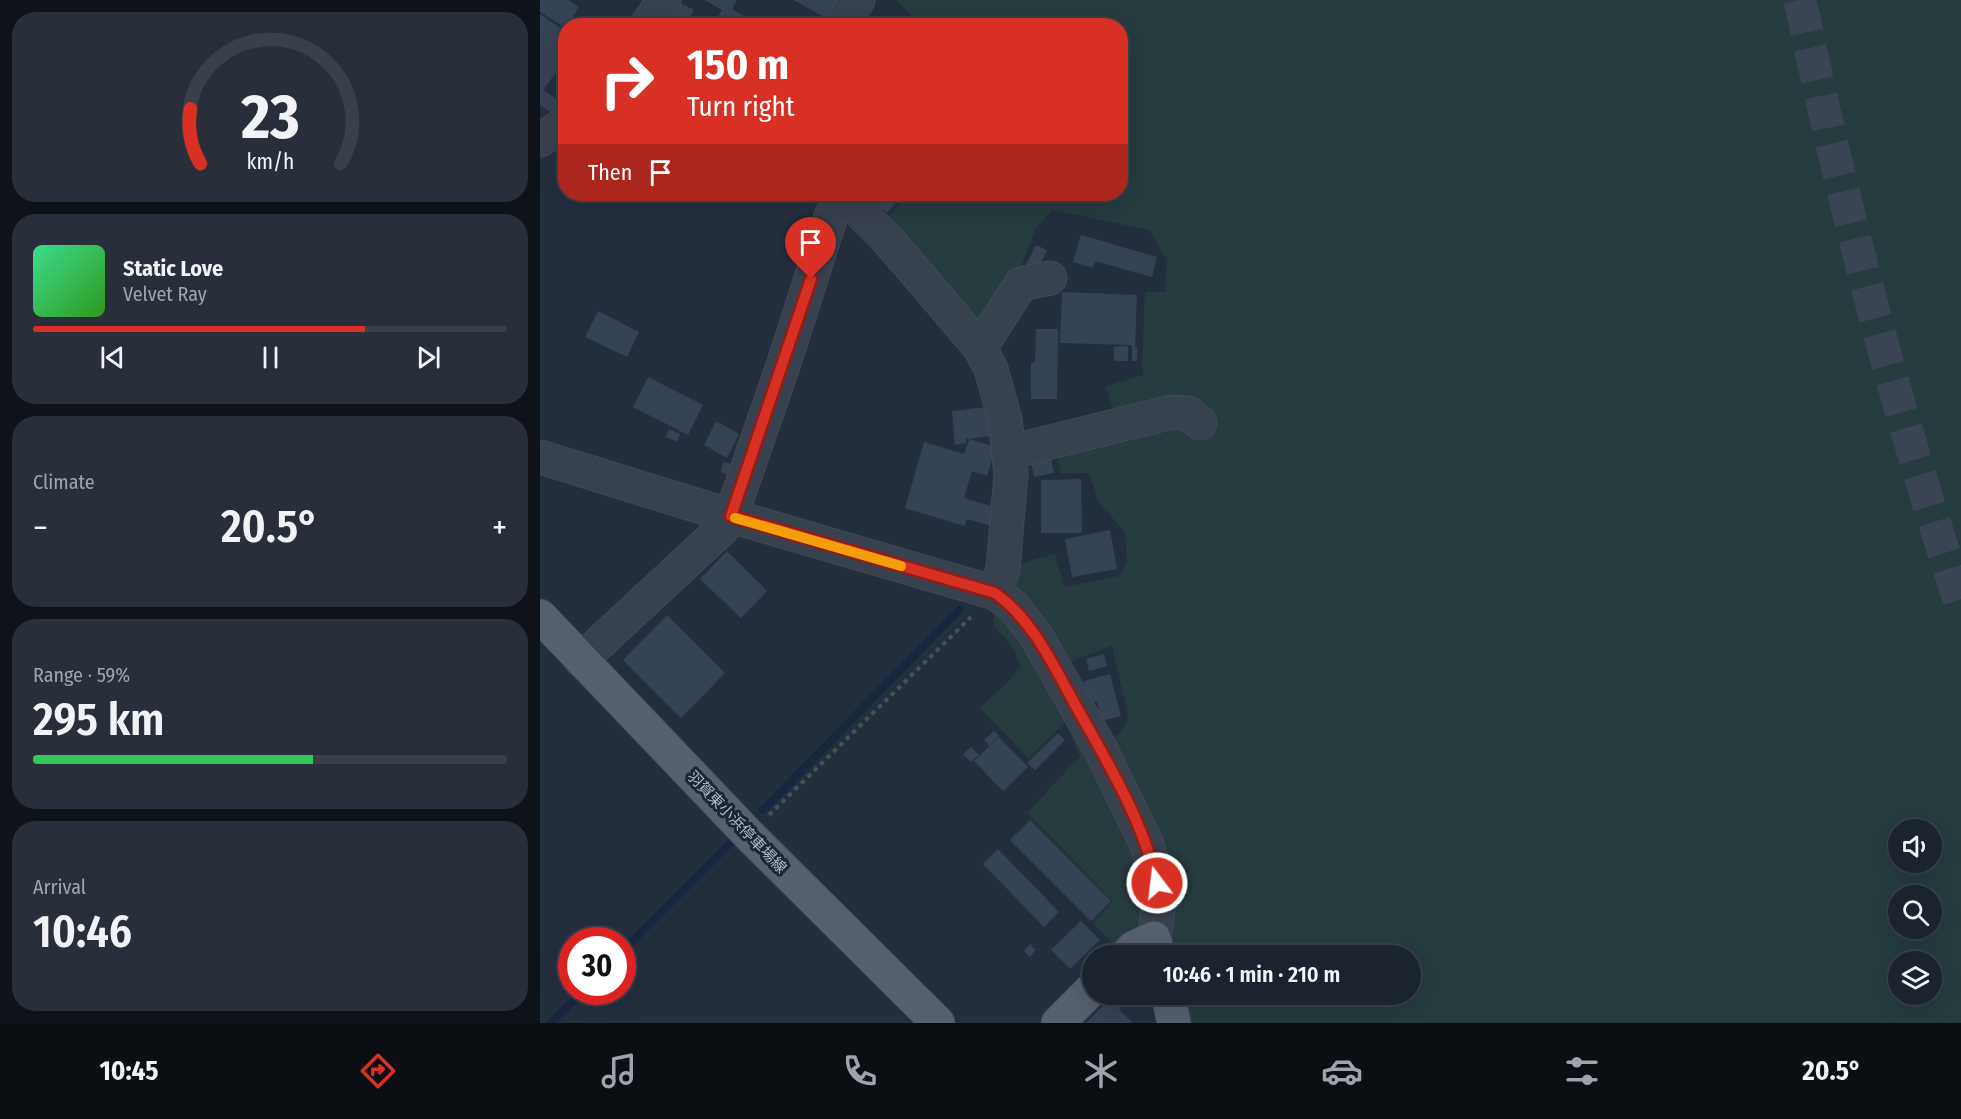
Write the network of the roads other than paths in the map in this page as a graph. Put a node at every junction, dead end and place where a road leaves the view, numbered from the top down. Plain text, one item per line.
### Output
1 (664, 0) edge
2 (858, 0) edge
3 (652, 18) edge
4 (846, 18) edge
5 (558, 128) edge
6 (540, 140) edge
7 (839, 201) edge
8 (850, 201) edge
9 (1050, 278) dead end
10 (980, 348) junction
11 (1200, 423) dead end
12 (1010, 452) junction
13 (540, 457) edge
14 (731, 516) junction
15 (995, 593) junction
16 (540, 616) edge
17 (581, 660) junction
18 (1157, 945) edge
19 (1082, 999) edge
20 (1170, 1005) edge
21 (938, 1023) edge
22 (1058, 1023) edge
23 (1174, 1023) edge

1 - 3 street
2 - 4 street
5 - 6 street
7 - 14 street
8 - 10 street
9 - 10 street
10 - 12 street
11 - 12 street
12 - 15 street
13 - 14 street
14 - 15 street
14 - 17 street
15 - 18 street
16 - 17 main road, 羽賀東小浜停車場線
17 - 21 main road, 羽賀東小浜停車場線
19 - 22 main road
20 - 23 main road

